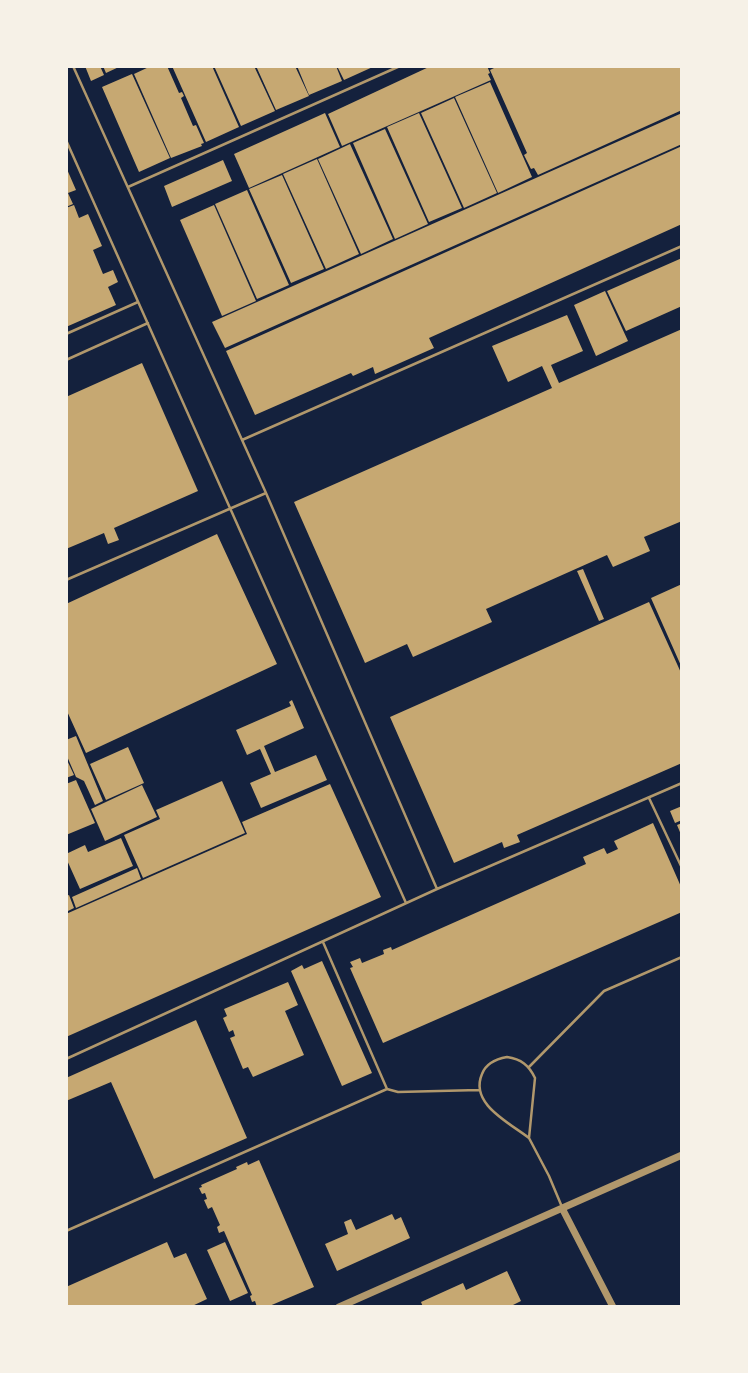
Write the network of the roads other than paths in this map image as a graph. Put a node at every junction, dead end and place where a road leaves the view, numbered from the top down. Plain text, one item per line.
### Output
1 (73, 66) edge
2 (400, 66) edge
3 (66, 140) edge
4 (68, 148) edge
5 (128, 187) junction
6 (682, 246) edge
7 (138, 302) junction
8 (148, 323) junction
9 (66, 334) edge
10 (66, 360) edge
11 (242, 440) junction
12 (266, 493) junction
13 (230, 509) junction
14 (66, 580) edge
15 (682, 783) edge
16 (649, 798) junction
17 (682, 868) edge
18 (437, 889) junction
19 (406, 904) junction
20 (323, 942) junction
21 (682, 957) edge
22 (66, 1059) edge
23 (529, 1067) junction
24 (387, 1089) junction
25 (479, 1090) junction
26 (529, 1138) junction
27 (682, 1155) edge
28 (562, 1208) junction
29 (66, 1231) edge
30 (339, 1307) edge
31 (613, 1307) edge

1 - 5 lane
2 - 5 lane
3 - 4 lane
4 - 7 lane
5 - 11 lane
6 - 11 lane
7 - 8 lane
7 - 9 lane
8 - 10 lane
8 - 13 lane
11 - 12 lane
12 - 13 lane
12 - 18 lane
13 - 14 lane
13 - 19 lane
15 - 16 lane
16 - 17 lane
16 - 18 lane
18 - 19 lane
19 - 20 lane
20 - 22 lane
20 - 24 lane
21 - 23 lane
23 - 25 lane
23 - 26 lane
24 - 25 lane
24 - 29 lane
25 - 26 lane
26 - 28 lane
27 - 28 street
28 - 30 street
28 - 31 street

